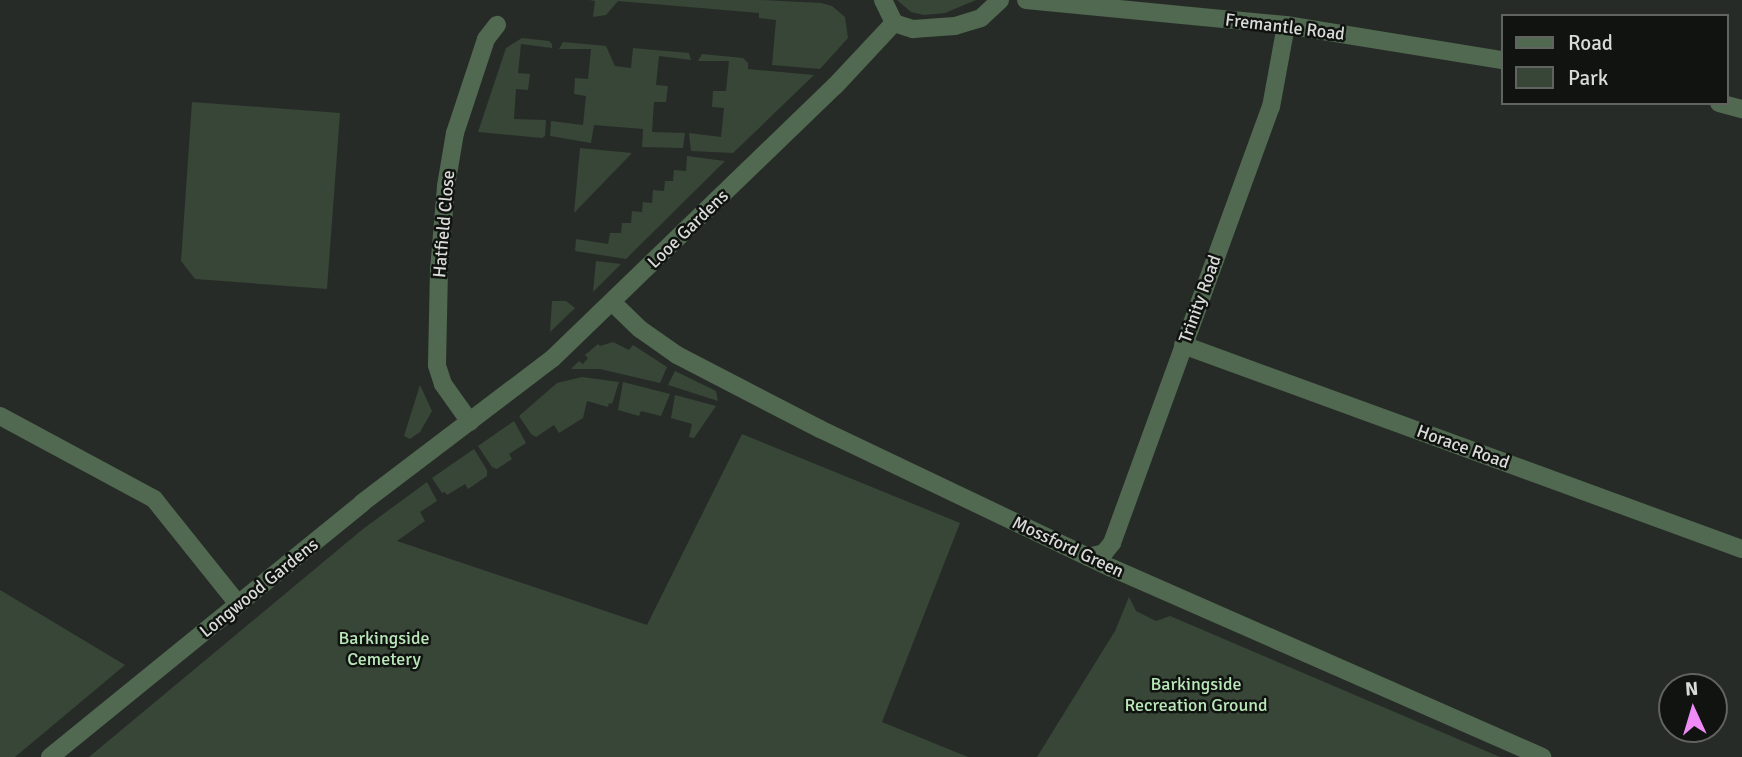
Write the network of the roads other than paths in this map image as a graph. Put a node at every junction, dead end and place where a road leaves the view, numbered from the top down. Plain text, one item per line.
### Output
1 (883, 0) edge
2 (1000, 0) edge
3 (1026, 0) edge
4 (894, 23) junction
5 (497, 24) dead end
6 (1286, 25) junction
7 (1500, 60) edge
8 (613, 303) junction
9 (1184, 345) junction
10 (0, 416) edge
11 (470, 422) junction
12 (1742, 549) edge
13 (1088, 557) junction
14 (239, 604) junction
15 (50, 757) edge
16 (1542, 757) edge

1 - 4 street
2 - 4 street
3 - 6 street, Fremantle Road
4 - 8 street, Looe Gardens
5 - 11 street, Hatfield Close
6 - 7 street, Fremantle Road
6 - 9 street, Trinity Road
8 - 11 street, Looe Gardens
8 - 13 street, Mossford Green
9 - 12 street, Horace Road
9 - 13 street, Trinity Road
10 - 14 street
11 - 14 street, Longwood Gardens
13 - 16 street, Mossford Green
14 - 15 street, Longwood Gardens

